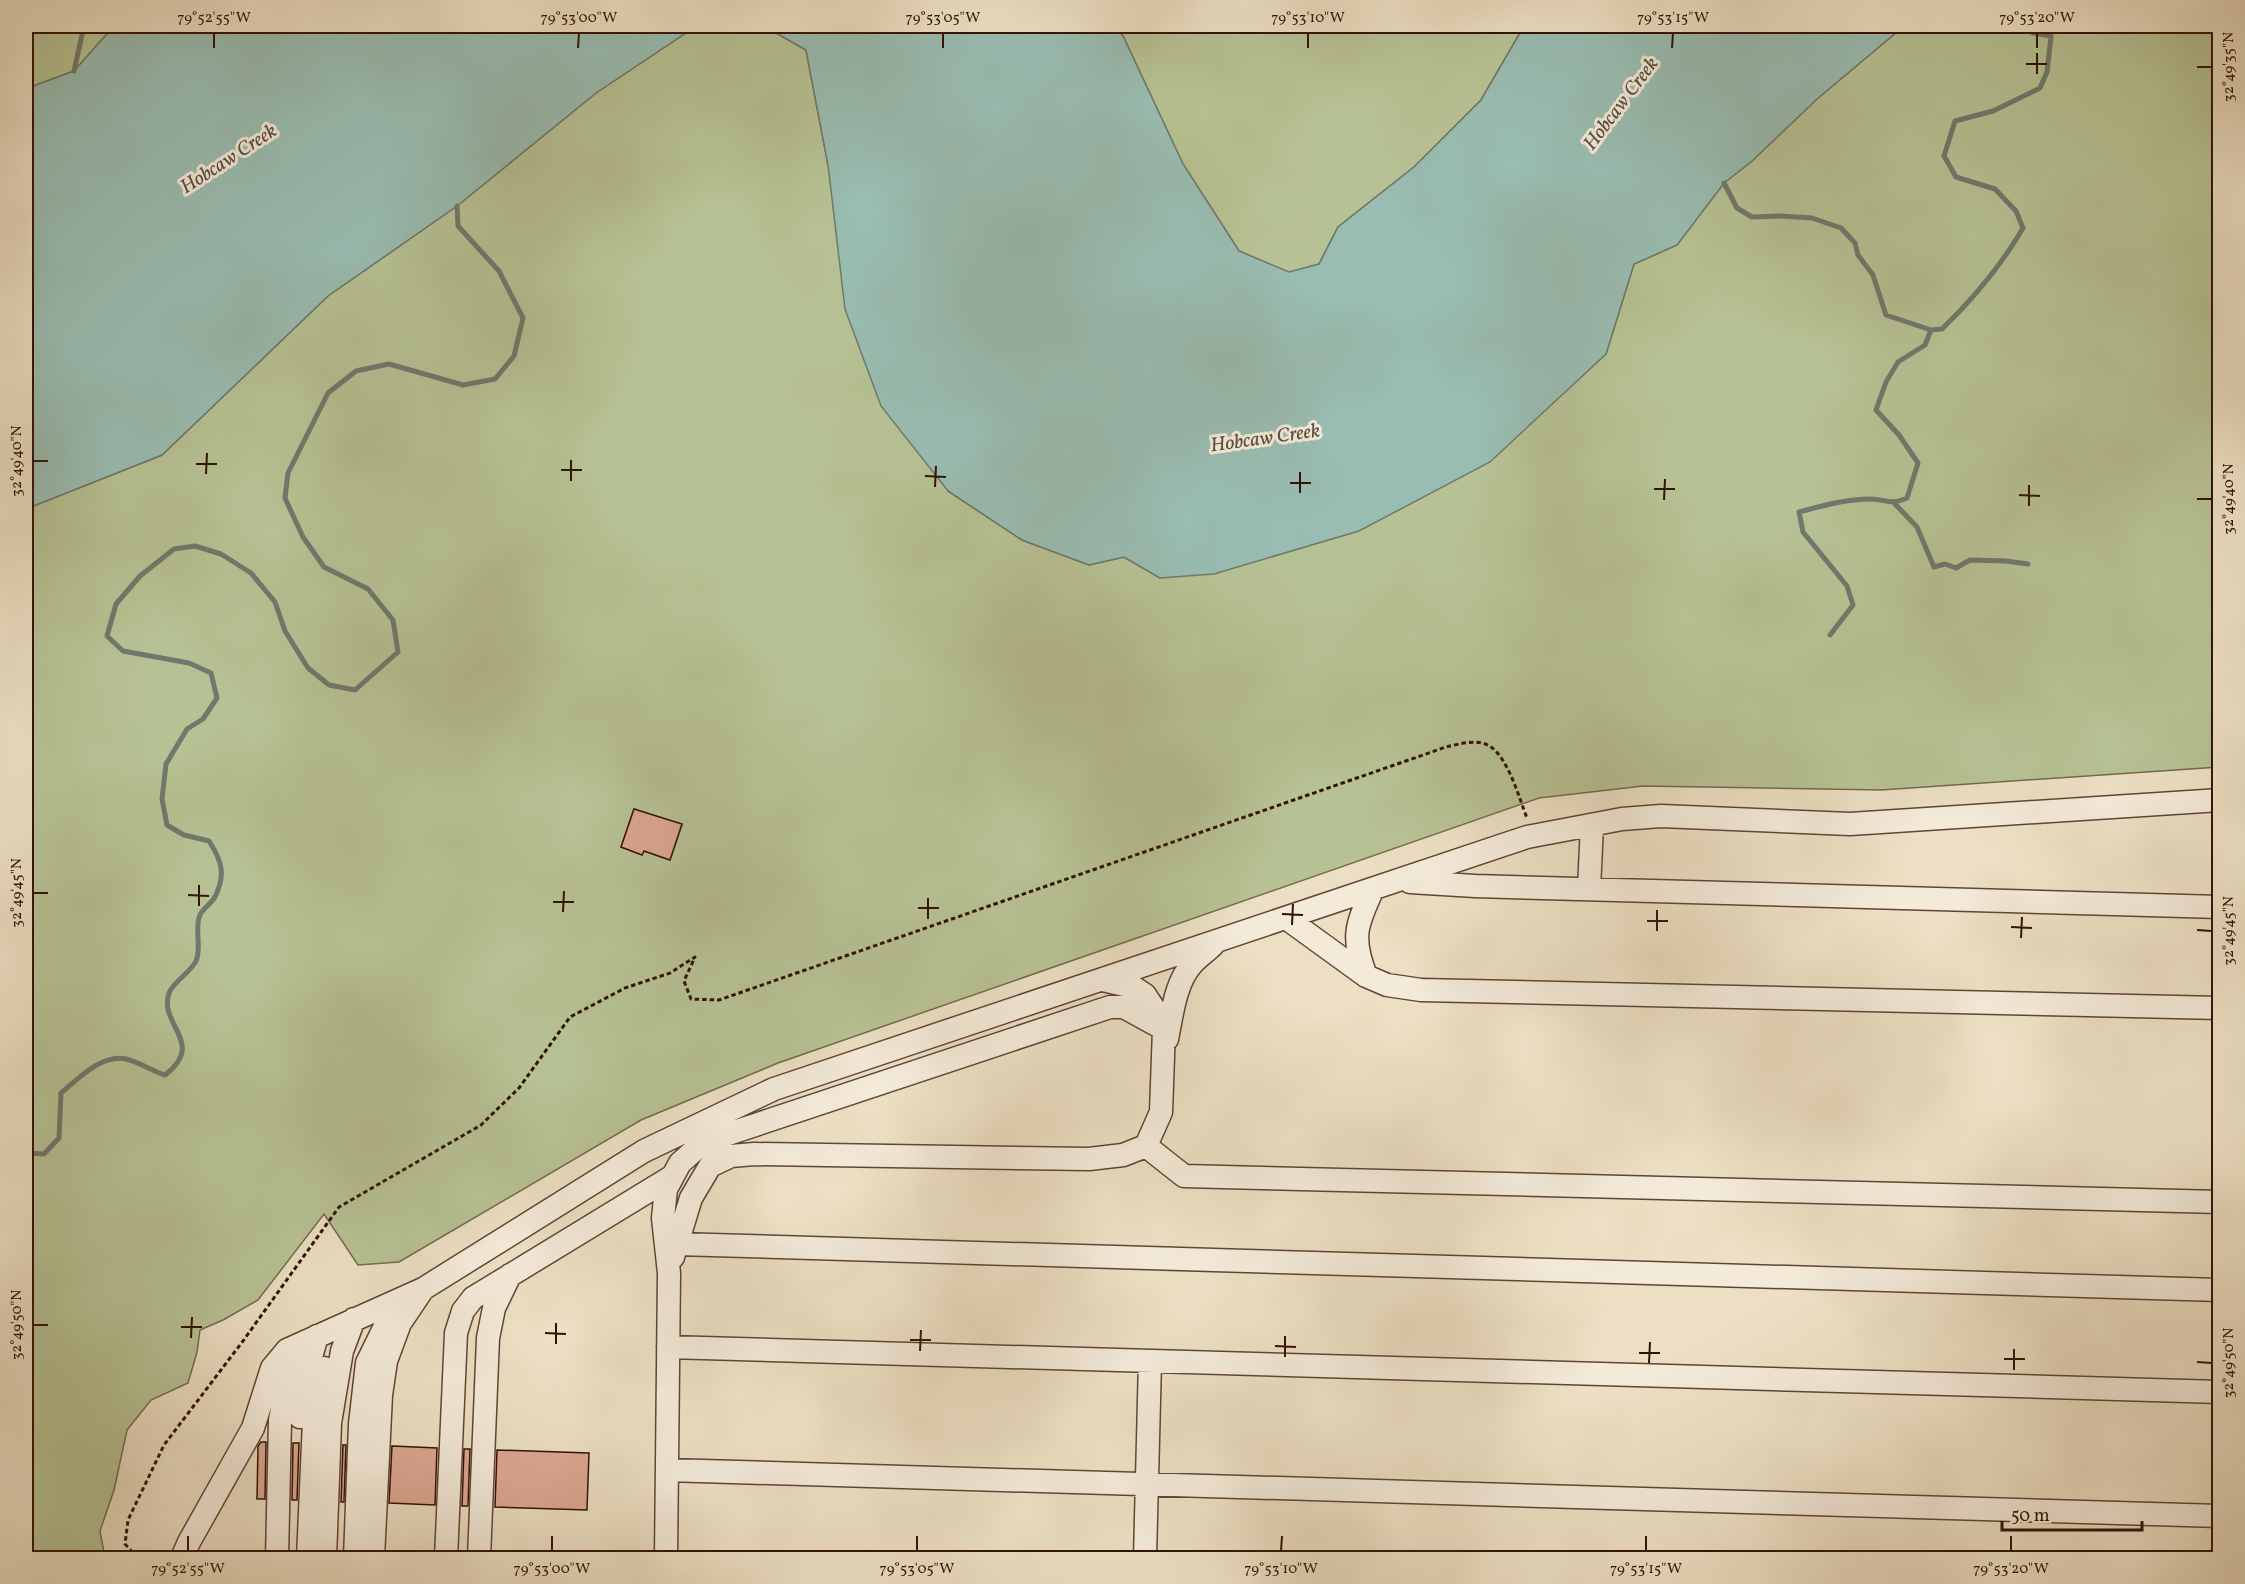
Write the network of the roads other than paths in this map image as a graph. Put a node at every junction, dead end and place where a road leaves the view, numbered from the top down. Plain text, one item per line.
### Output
1 (2220, 800) edge
2 (1592, 825) junction
3 (1396, 881) junction
4 (1373, 889) junction
5 (1589, 889) junction
6 (2220, 907) edge
7 (1286, 918) junction
8 (1219, 940) junction
9 (1366, 976) junction
10 (1102, 980) junction
11 (2220, 1008) edge
12 (1164, 1029) junction
13 (1163, 1056) junction
14 (1146, 1146) junction
15 (673, 1176) junction
16 (2220, 1202) edge
17 (677, 1244) junction
18 (669, 1273) junction
19 (502, 1280) junction
20 (423, 1289) junction
21 (2220, 1290) edge
22 (398, 1300) junction
23 (327, 1332) junction
24 (668, 1347) junction
25 (1150, 1361) junction
26 (2220, 1392) edge
27 (667, 1470) junction
28 (1147, 1484) junction
29 (2220, 1516) edge
30 (182, 1558) edge
31 (264, 1558) edge
32 (277, 1558) edge
33 (294, 1558) edge
34 (308, 1558) edge
35 (325, 1558) edge
36 (341, 1558) edge
37 (355, 1558) edge
38 (373, 1558) edge
39 (446, 1558) edge
40 (463, 1558) edge
41 (479, 1558) edge
42 (666, 1558) edge
43 (1145, 1558) edge

1 - 2 street
2 - 3 street
2 - 5 street
3 - 4 street
3 - 5 street
4 - 7 street
4 - 9 street
5 - 6 street
7 - 8 street
7 - 9 street
8 - 10 street
8 - 13 street
9 - 11 street
10 - 12 street
10 - 20 street
12 - 13 street
12 - 15 street
13 - 14 street
14 - 16 street
14 - 17 street
15 - 18 street
15 - 19 street
17 - 18 street
17 - 21 street
18 - 24 street
19 - 39 street
19 - 40 street
19 - 41 street
20 - 22 street
20 - 38 street
22 - 23 street
22 - 37 street
23 - 30 street
23 - 31 street
23 - 32 street
23 - 33 street
23 - 34 street
23 - 35 street
23 - 36 street
24 - 25 street
24 - 27 street
25 - 26 street
25 - 28 street
27 - 28 street
27 - 42 street
28 - 29 street
28 - 43 street

